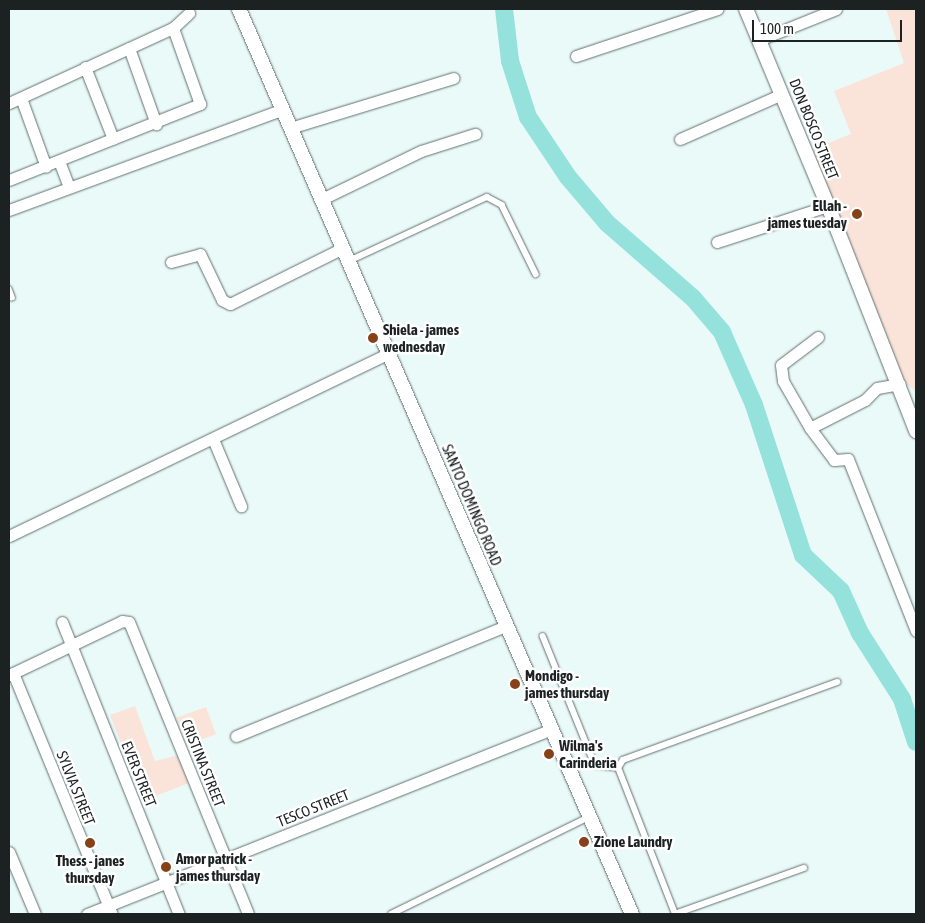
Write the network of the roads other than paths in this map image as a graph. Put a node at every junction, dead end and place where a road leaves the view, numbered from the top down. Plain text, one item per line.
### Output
1 (239, 9) edge
2 (717, 9) edge
3 (746, 9) edge
4 (836, 9) edge
5 (189, 13) dead end
6 (173, 28) junction
7 (760, 40) junction
8 (129, 48) junction
9 (576, 56) dead end
10 (85, 67) junction
11 (454, 78) dead end
12 (782, 94) junction
13 (20, 98) junction
14 (9, 104) edge
15 (281, 110) junction
16 (156, 124) junction
17 (290, 128) junction
18 (475, 134) dead end
19 (113, 139) junction
20 (680, 139) dead end
21 (59, 161) junction
22 (46, 167) junction
23 (9, 180) edge
24 (68, 187) junction
25 (322, 199) junction
26 (828, 206) junction
27 (9, 210) edge
28 (717, 242) dead end
29 (346, 255) junction
30 (171, 262) dead end
31 (536, 274) dead end
32 (9, 289) edge
33 (12, 297) dead end
34 (818, 337) dead end
35 (387, 354) junction
36 (900, 384) junction
37 (913, 412) edge
38 (810, 428) junction
39 (916, 430) edge
40 (213, 439) junction
41 (241, 506) dead end
42 (9, 536) edge
43 (62, 622) dead end
44 (505, 626) junction
45 (916, 631) edge
46 (543, 636) dead end
47 (70, 645) junction
48 (11, 674) edge
49 (837, 682) dead end
50 (550, 730) junction
51 (236, 736) dead end
52 (618, 768) junction
53 (589, 816) junction
54 (9, 852) edge
55 (226, 859) junction
56 (804, 868) dead end
57 (166, 883) junction
58 (110, 910) edge
59 (34, 914) edge
60 (87, 914) edge
61 (179, 914) edge
62 (248, 914) edge
63 (391, 914) edge
64 (632, 914) edge
65 (675, 914) edge

1 - 15 street, SANTO DOMINGO ROAD
2 - 9 street
3 - 7 street, DON BOSCO STREET
4 - 7 street
5 - 6 street
6 - 8 street
6 - 16 street
7 - 12 street, DON BOSCO STREET
8 - 10 street
8 - 16 street
10 - 13 street
10 - 19 street
11 - 17 street
12 - 20 street
12 - 26 street, DON BOSCO STREET
13 - 14 street
13 - 22 street
15 - 17 street, SANTO DOMINGO ROAD
15 - 24 street
16 - 19 street
17 - 25 street, SANTO DOMINGO ROAD
18 - 25 street
19 - 21 street
21 - 22 street
21 - 24 street
22 - 23 street
24 - 27 street
25 - 29 street, SANTO DOMINGO ROAD
26 - 28 street
26 - 36 street, DON BOSCO STREET
29 - 30 street
29 - 31 lane
29 - 35 street, SANTO DOMINGO ROAD
32 - 33 lane
34 - 38 street
35 - 40 street
35 - 44 street, SANTO DOMINGO ROAD
36 - 37 street, DON BOSCO STREET
36 - 38 street
37 - 39 street, DON BOSCO STREET
38 - 45 street
40 - 41 street
40 - 42 street
43 - 47 street, EVER STREET
44 - 50 street, SANTO DOMINGO ROAD
44 - 51 street
46 - 52 lane
47 - 48 street
47 - 55 street, CRISTINA STREET
47 - 57 street, EVER STREET
48 - 58 street, SYLVIA STREET
49 - 52 lane
50 - 53 street, SANTO DOMINGO ROAD
50 - 55 street, TESCO STREET
52 - 65 lane
53 - 63 lane
53 - 64 street, SANTO DOMINGO ROAD
54 - 59 street
55 - 57 street, TESCO STREET
55 - 62 street, CRISTINA STREET
56 - 65 lane
57 - 58 street, TESCO STREET
57 - 61 street, EVER STREET
58 - 60 street, TESCO STREET

